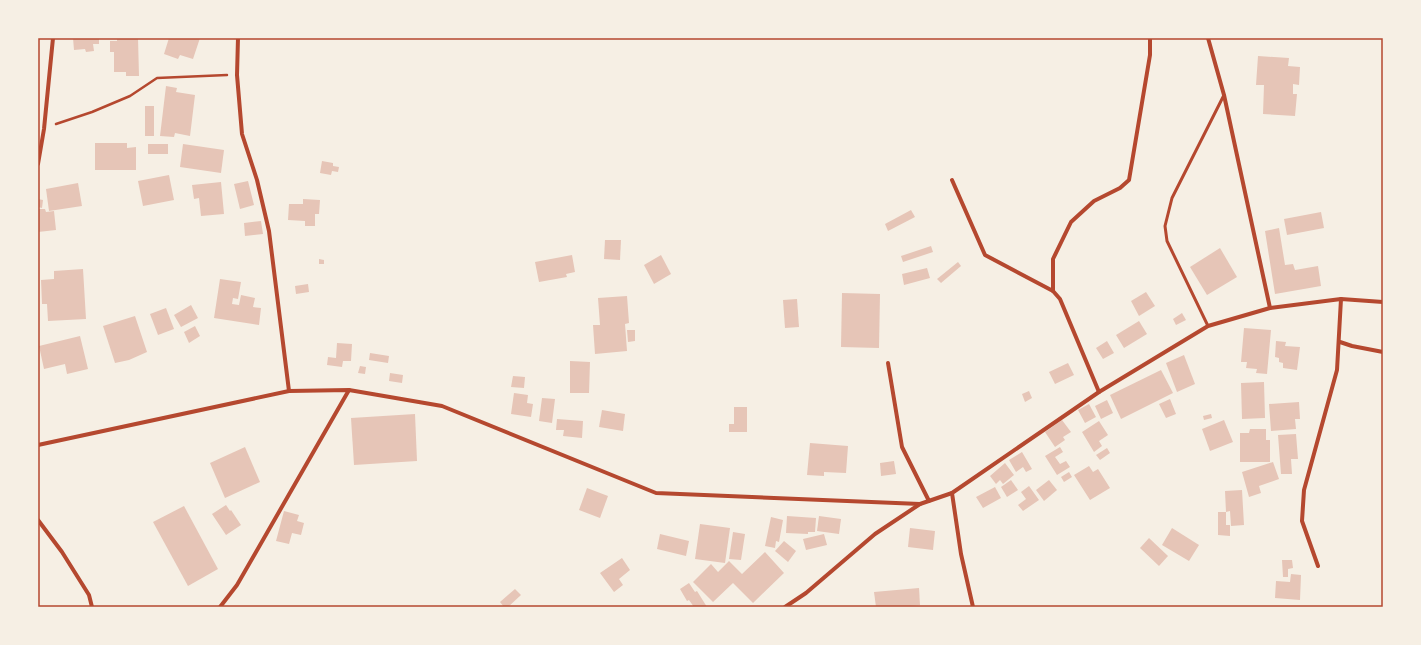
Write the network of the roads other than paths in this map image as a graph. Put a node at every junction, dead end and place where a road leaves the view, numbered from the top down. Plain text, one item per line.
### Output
1 (53, 38) edge
2 (238, 38) edge
3 (1150, 38) edge
4 (1208, 38) edge
5 (1224, 95) junction
6 (38, 164) edge
7 (952, 180) dead end
8 (1053, 291) junction
9 (1341, 299) junction
10 (1383, 302) edge
11 (1270, 308) junction
12 (1208, 326) junction
13 (1340, 342) junction
14 (1383, 352) edge
15 (888, 363) dead end
16 (349, 390) junction
17 (289, 391) junction
18 (1099, 392) junction
19 (38, 445) edge
20 (952, 492) junction
21 (929, 501) junction
22 (920, 504) junction
23 (38, 520) edge
24 (1318, 566) dead end
25 (92, 607) edge
26 (220, 607) edge
27 (785, 607) edge
28 (973, 607) edge

1 - 6 street
2 - 17 street
3 - 8 street
4 - 5 street
5 - 11 street
5 - 12 lane
7 - 8 street
8 - 18 street
9 - 10 street
9 - 11 street
9 - 13 street
11 - 12 street
12 - 18 street
13 - 14 street
13 - 24 street
15 - 21 street
16 - 17 street
16 - 22 street
16 - 26 street
17 - 19 street
18 - 20 street
20 - 21 street
20 - 28 street
21 - 22 street
22 - 27 street
23 - 25 street

